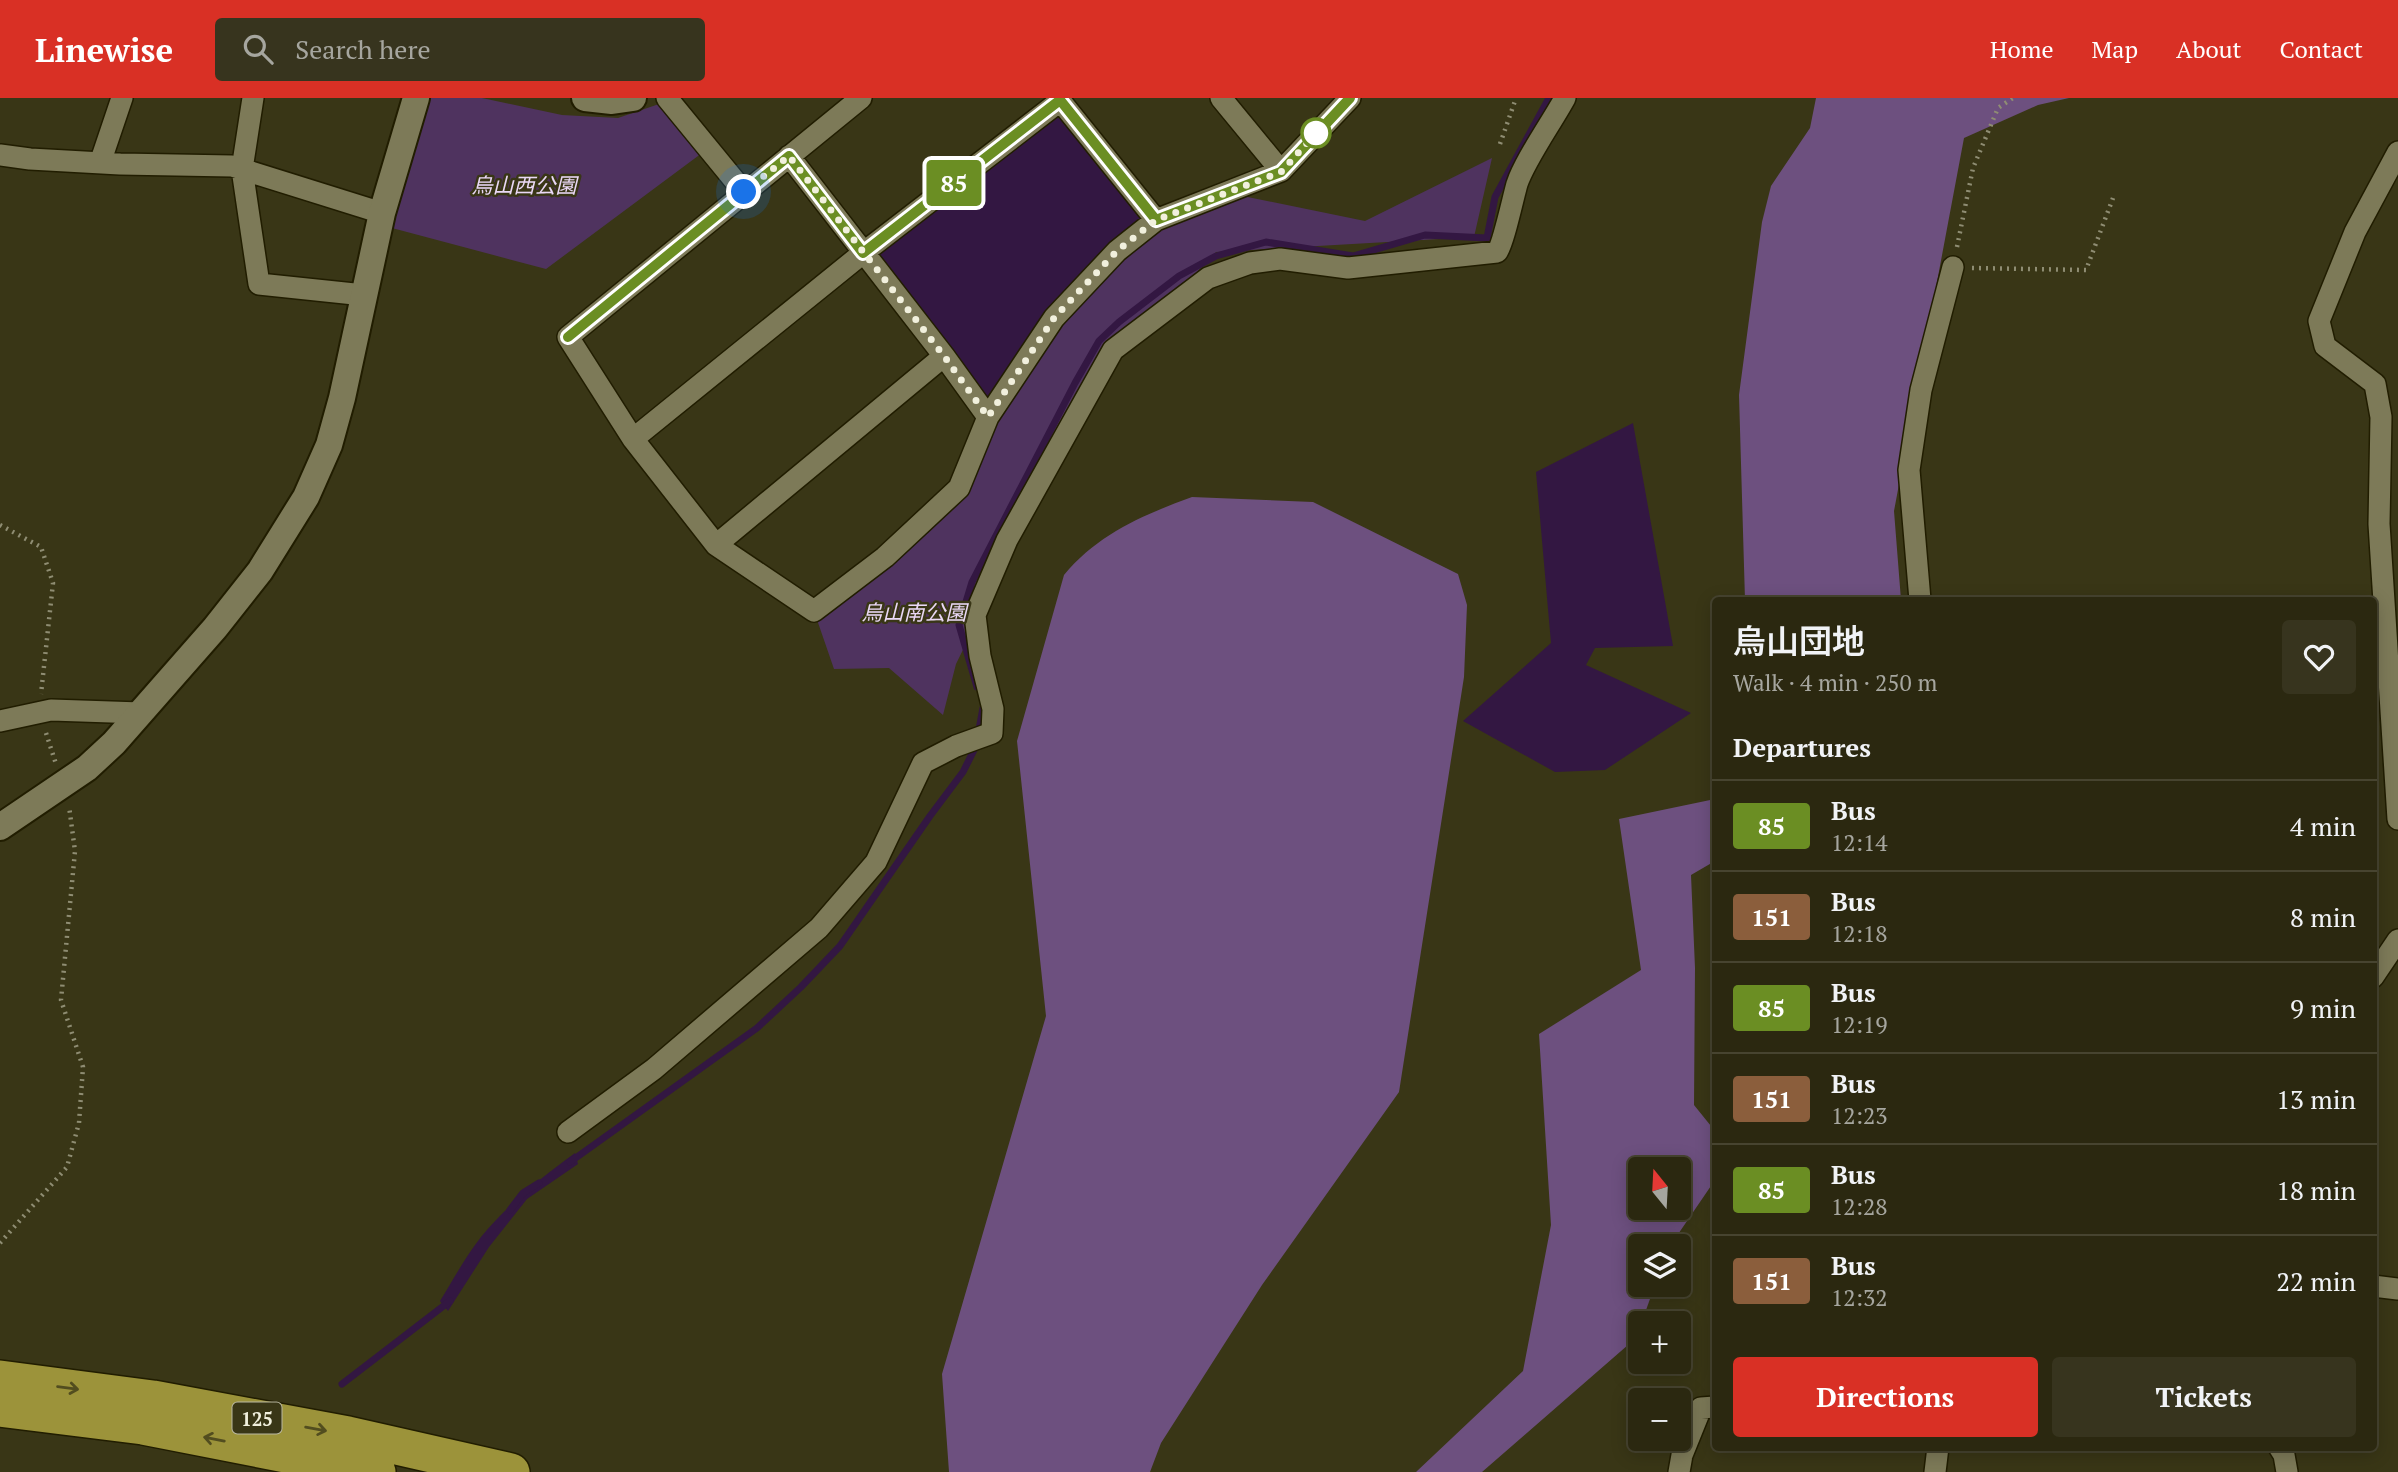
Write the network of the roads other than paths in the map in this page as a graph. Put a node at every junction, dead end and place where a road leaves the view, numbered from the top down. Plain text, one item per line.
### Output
1 (122, 98) edge
2 (253, 98) edge
3 (416, 98) edge
4 (585, 98) edge
5 (633, 98) edge
6 (667, 98) edge
7 (861, 98) edge
8 (1221, 98) edge
9 (1350, 98) edge
10 (1565, 98) edge
11 (1059, 99) edge
12 (2398, 152) edge
13 (0, 155) edge
14 (789, 156) junction
15 (100, 163) junction
16 (242, 169) junction
17 (1281, 172) junction
18 (744, 192) junction
19 (382, 213) junction
20 (1156, 220) junction
21 (863, 253) junction
22 (1953, 267) road end
23 (364, 295) junction
24 (944, 356) junction
25 (988, 417) junction
26 (633, 439) junction
27 (716, 545) junction
28 (1920, 597) edge
29 (141, 713) junction
30 (0, 721) edge
31 (2398, 819) edge
32 (0, 827) edge
33 (2398, 940) edge
34 (2377, 971) edge
35 (568, 1132) dead end
36 (2377, 1286) edge
37 (2398, 1289) edge
38 (0, 1380) edge
39 (1712, 1407) edge
40 (0, 1408) edge
41 (1938, 1451) edge
42 (2282, 1451) edge
43 (377, 1472) edge
44 (510, 1472) edge
45 (1679, 1472) edge
46 (1935, 1472) edge
47 (2287, 1472) edge

1 - 15 street
2 - 16 street
3 - 19 street
4 - 5 street
6 - 18 street
7 - 14 street
8 - 17 street
9 - 17 street
10 - 35 street
11 - 20 street
11 - 21 street
12 - 31 street
13 - 15 street
14 - 18 street
14 - 21 street
15 - 16 street
16 - 19 street
16 - 23 street
17 - 20 street
18 - 26 street
19 - 23 street
20 - 25 street
21 - 24 street
21 - 26 street
22 - 28 street
23 - 29 street
24 - 25 street
24 - 27 street
25 - 27 street
26 - 27 street
29 - 30 street
29 - 32 street
33 - 34 street
36 - 37 street
38 -> 44 highway, 125
39 - 45 street
43 -> 40 highway, 125
41 - 46 street
42 - 47 street

